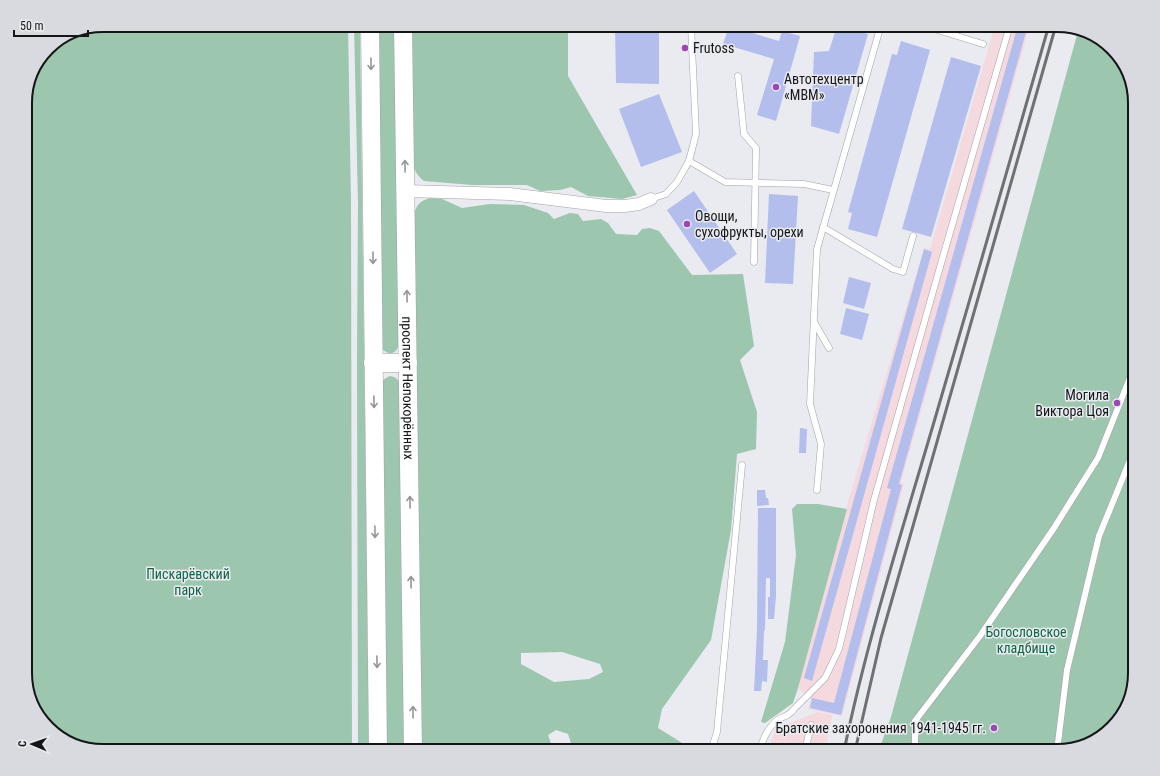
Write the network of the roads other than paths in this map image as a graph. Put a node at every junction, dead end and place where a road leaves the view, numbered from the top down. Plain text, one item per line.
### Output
1 (370, 32) edge
2 (403, 32) edge
3 (692, 32) edge
4 (880, 32) edge
5 (944, 32) edge
6 (1008, 32) edge
7 (983, 44) dead end
8 (738, 76) dead end
9 (689, 161) junction
10 (756, 183) junction
11 (834, 190) junction
12 (406, 191) junction
13 (651, 199) joint
14 (823, 227) junction
15 (913, 236) dead end
16 (754, 262) dead end
17 (814, 322) junction
18 (829, 348) dead end
19 (373, 363) junction
20 (408, 363) junction
21 (1128, 383) edge
22 (742, 465) dead end
23 (1128, 465) edge
24 (817, 490) dead end
25 (810, 725) dead end
26 (378, 744) edge
27 (413, 744) edge
28 (714, 744) edge
29 (761, 744) edge
30 (806, 744) edge
31 (915, 744) edge
32 (1058, 744) edge

1 -> 19 main road
12 -> 2 main road, проспект Непокорённых
3 - 9 lane
4 - 11 lane
5 - 7 lane
6 - 29 lane
8 - 10 lane
9 - 10 lane
9 - 13 lane
10 - 11 lane
10 - 16 lane
11 - 14 lane
12 - 13 street
20 -> 12 main road, проспект Непокорённых
14 - 15 lane
14 - 17 lane
17 - 18 lane
17 - 24 lane
19 - 20 main road
19 -> 26 main road
27 -> 20 main road, проспект Непокорённых
21 - 31 lane
22 - 28 lane
23 - 32 lane
25 - 30 lane

